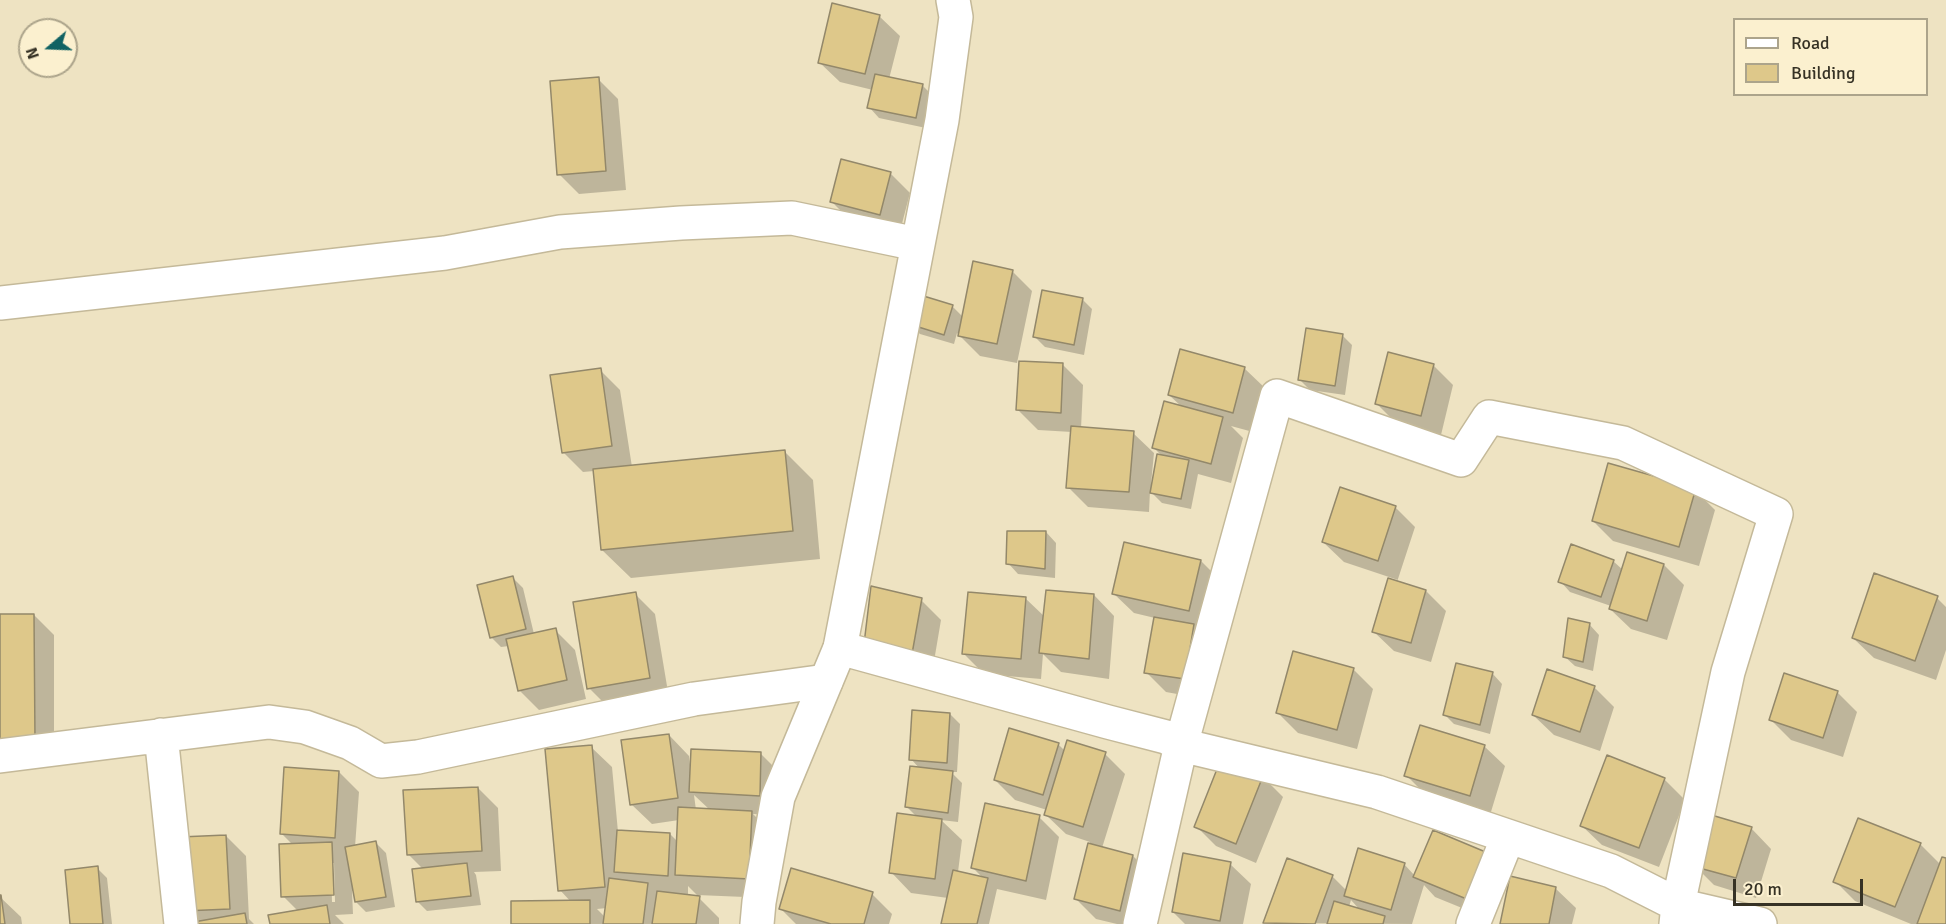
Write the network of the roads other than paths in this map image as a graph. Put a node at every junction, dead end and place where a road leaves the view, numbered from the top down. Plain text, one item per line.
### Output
1 (953, 0) edge
2 (917, 244) junction
3 (0, 303) edge
4 (840, 648) junction
5 (826, 681) junction
6 (161, 735) junction
7 (1181, 745) junction
8 (0, 756) edge
9 (1508, 837) junction
10 (1677, 914) edge
11 (181, 924) edge
12 (757, 924) edge
13 (1140, 924) edge
14 (1473, 924) edge
15 (1760, 924) edge

1 - 2 street
2 - 3 street
2 - 4 street
4 - 5 street
4 - 7 street
5 - 6 street
5 - 12 street
6 - 8 street
6 - 11 street
7 - 9 street
7 - 10 street
7 - 13 street
9 - 10 street
9 - 14 street
10 - 15 street

